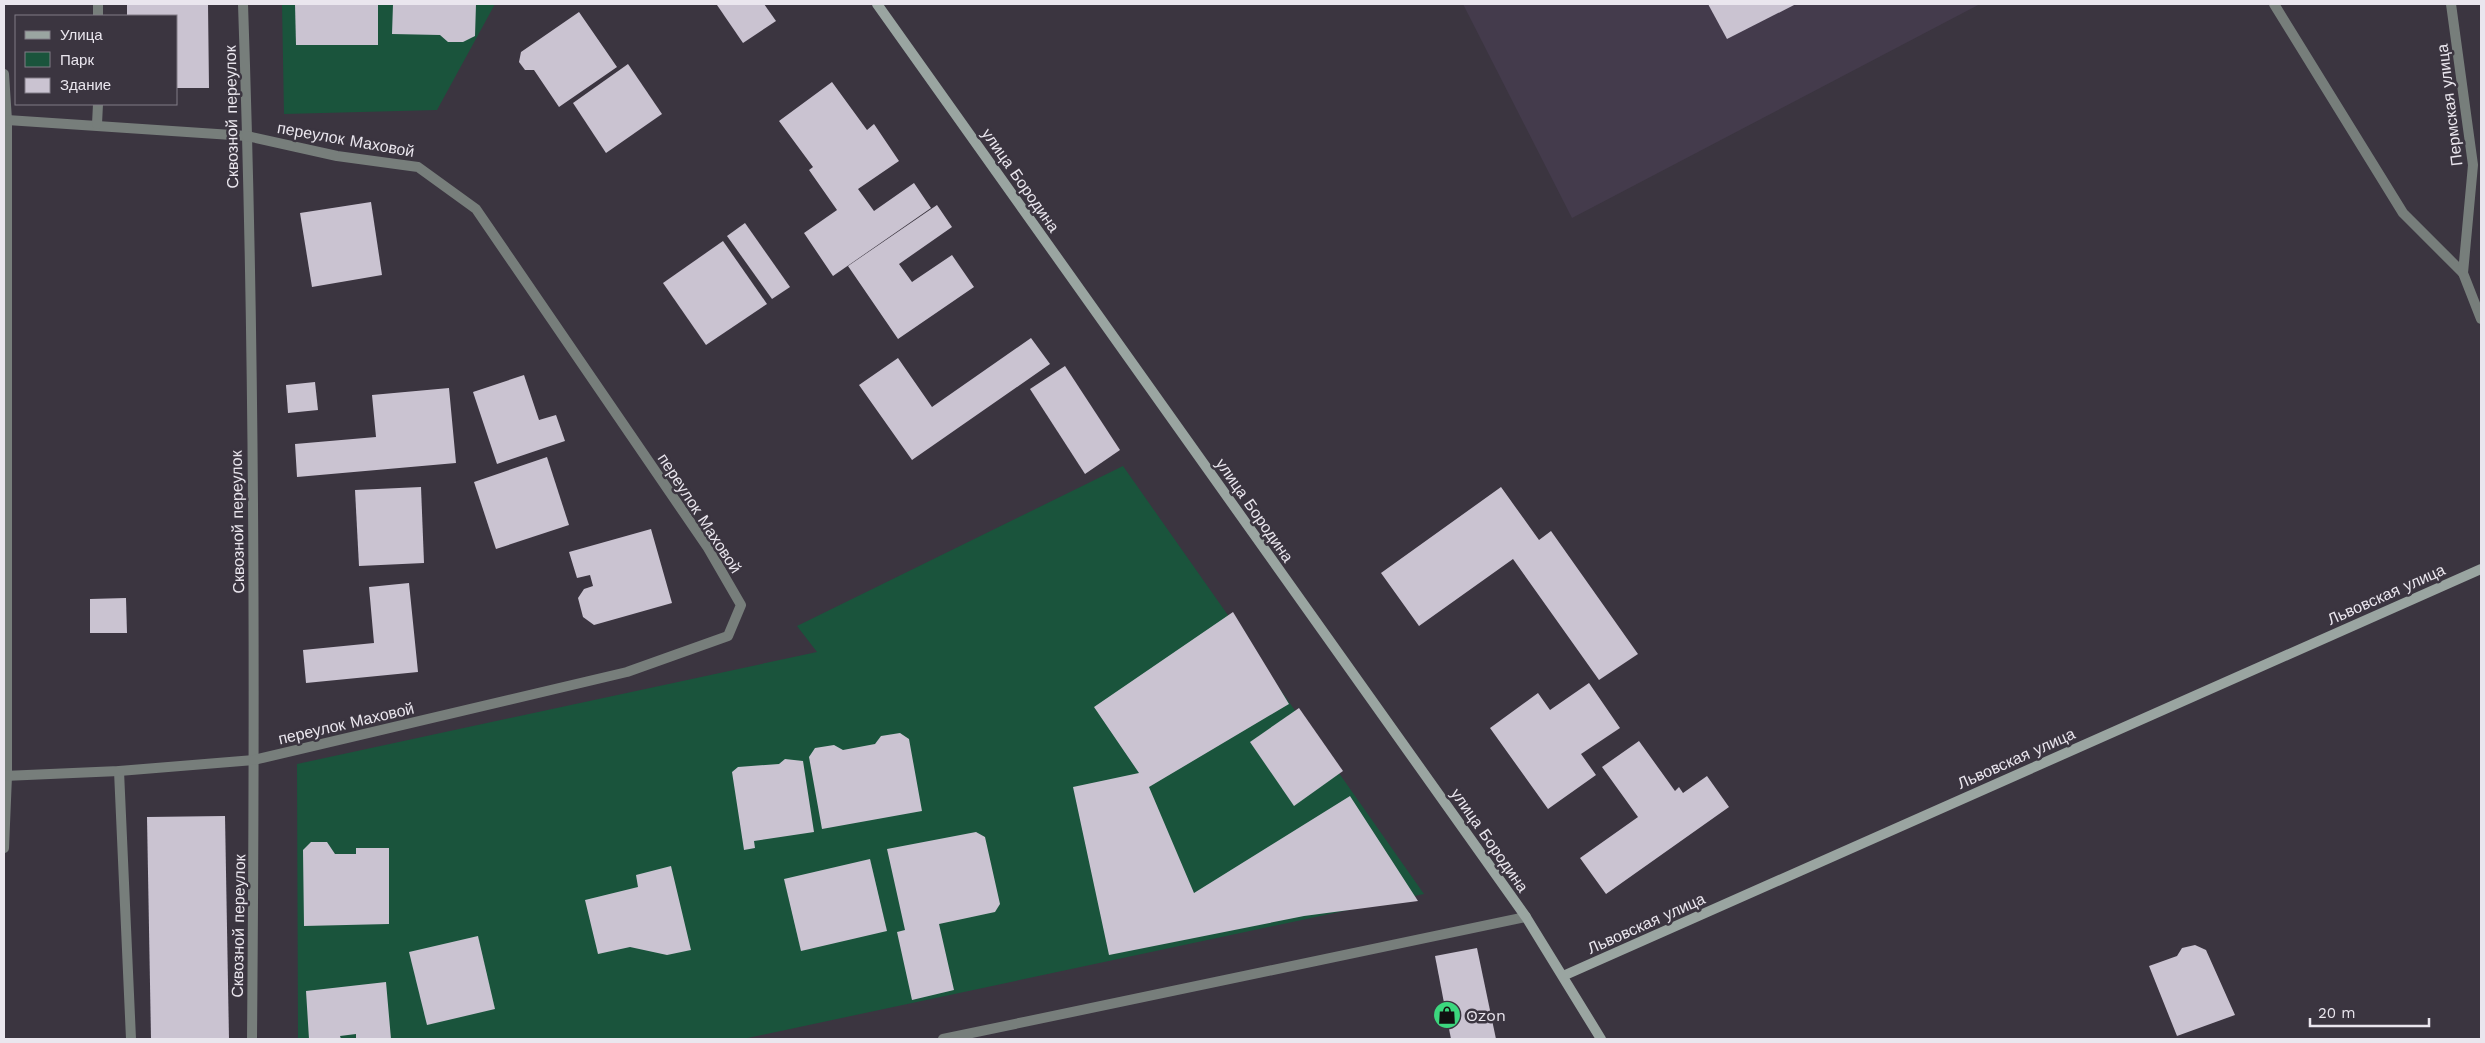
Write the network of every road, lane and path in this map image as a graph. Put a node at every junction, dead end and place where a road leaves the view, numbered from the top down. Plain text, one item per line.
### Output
1 (243, 4) edge
2 (877, 4) edge
3 (2274, 4) edge
4 (2451, 4) edge
5 (4, 74) edge
6 (98, 105) edge
7 (7, 120) junction
8 (98, 124) junction
9 (247, 136) junction
10 (2464, 273) junction
11 (2481, 319) edge
12 (2481, 569) edge
13 (254, 760) junction
14 (119, 771) junction
15 (5, 776) edge
16 (4, 848) edge
17 (1526, 916) junction
18 (1563, 976) junction
19 (131, 1039) edge
20 (252, 1039) edge
21 (943, 1039) edge
22 (1601, 1039) edge

1 - 9 street, Сквозной переулок
2 - 17 street, улица Бородина
3 - 10 street
4 - 10 street, Пермская улица
5 - 7 street
6 - 8 street
7 - 8 street
7 - 15 street
8 - 9 street
9 - 13 street, Сквозной переулок
9 - 13 street, переулок Маховой
10 - 11 street, Пермская улица
12 - 18 street, Львовская улица
13 - 14 street
13 - 20 street, Сквозной переулок
14 - 15 street
14 - 19 street
15 - 16 street
17 - 18 street, улица Бородина
17 - 21 street
18 - 22 street, улица Бородина

